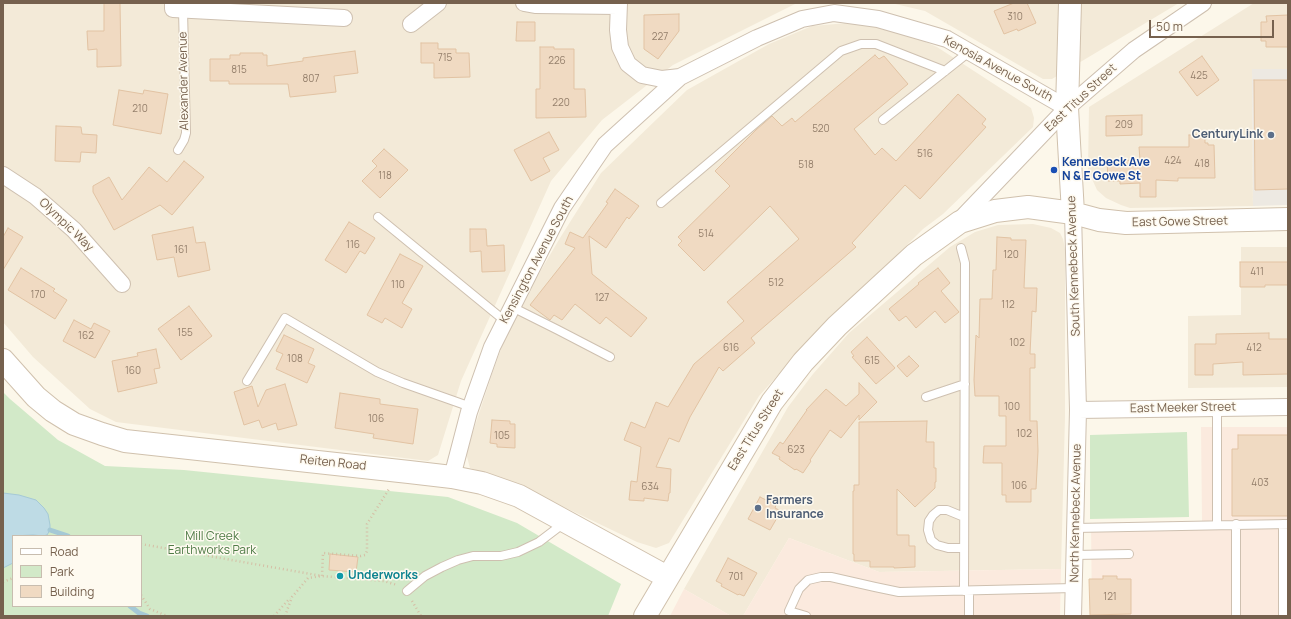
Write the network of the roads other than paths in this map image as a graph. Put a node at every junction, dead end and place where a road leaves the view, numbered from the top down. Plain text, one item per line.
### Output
1 (438, 3) edge
2 (524, 3) edge
3 (1070, 3) edge
4 (1203, 3) edge
5 (618, 4) edge
6 (176, 7) edge
7 (344, 18) dead end
8 (411, 24) dead end
9 (969, 52) junction
10 (945, 70) junction
11 (680, 77) junction
12 (1067, 108) junction
13 (883, 120) dead end
14 (178, 150) dead end
15 (3, 176) edge
16 (661, 202) dead end
17 (1073, 213) junction
18 (378, 217) dead end
19 (1288, 219) edge
20 (956, 225) junction
21 (961, 248) dead end
22 (122, 284) dead end
23 (508, 314) junction
24 (610, 357) dead end
25 (3, 360) edge
26 (247, 381) dead end
27 (965, 384) junction
28 (926, 398) dead end
29 (1288, 406) edge
30 (471, 407) junction
31 (1217, 408) junction
32 (1078, 410) junction
33 (452, 477) junction
34 (964, 517) junction
35 (566, 521) junction
36 (1236, 524) junction
37 (1286, 524) edge
38 (1217, 525) junction
39 (1075, 528) junction
40 (964, 548) junction
41 (1129, 554) dead end
42 (1075, 555) junction
43 (667, 577) junction
44 (1074, 588) junction
45 (408, 591) road end
46 (966, 591) junction
47 (645, 616) edge
48 (806, 616) edge
49 (969, 616) edge
50 (1074, 616) edge
51 (1236, 616) edge
52 (1283, 616) edge

1 - 8 street
2 - 5 street
3 - 12 street, South Kennebeck Avenue
4 - 12 street, East Titus Street
5 - 11 street
6 - 7 street
6 - 14 lane, Alexander Avenue
9 - 10 lane
9 - 11 street, Kenosia Avenue South
9 - 12 street, Kenosia Avenue South
10 - 13 lane
10 - 16 lane
11 - 23 street, Kensington Avenue South
12 - 17 street, South Kennebeck Avenue
12 - 20 street, East Titus Street
15 - 22 street, Olympic Way
17 - 19 street, East Gowe Street
17 - 20 street, East Titus Street
17 - 32 street, South Kennebeck Avenue
18 - 23 lane
20 - 43 street, East Titus Street
21 - 27 lane
23 - 24 lane
23 - 30 street, Kensington Avenue South
25 - 33 street, Reiten Road
26 - 30 lane
27 - 28 lane
27 - 34 lane
29 - 31 street, East Meeker Street
30 - 33 street, Kensington Avenue South
31 - 32 street, East Meeker Street
31 - 38 lane
32 - 39 street, North Kennebeck Avenue
33 - 35 street, Reiten Road
34 - 40 lane
34 - 40 lane
35 - 43 street, Reiten Road
35 - 45 lane
36 - 37 lane
36 - 38 lane
36 - 51 lane
37 - 52 lane
38 - 39 lane
39 - 42 street, North Kennebeck Avenue
40 - 46 lane
41 - 42 lane
42 - 44 street, North Kennebeck Avenue
43 - 47 street, East Titus Street
44 - 46 lane
44 - 50 street, North Kennebeck Avenue
46 - 48 lane
46 - 49 lane

